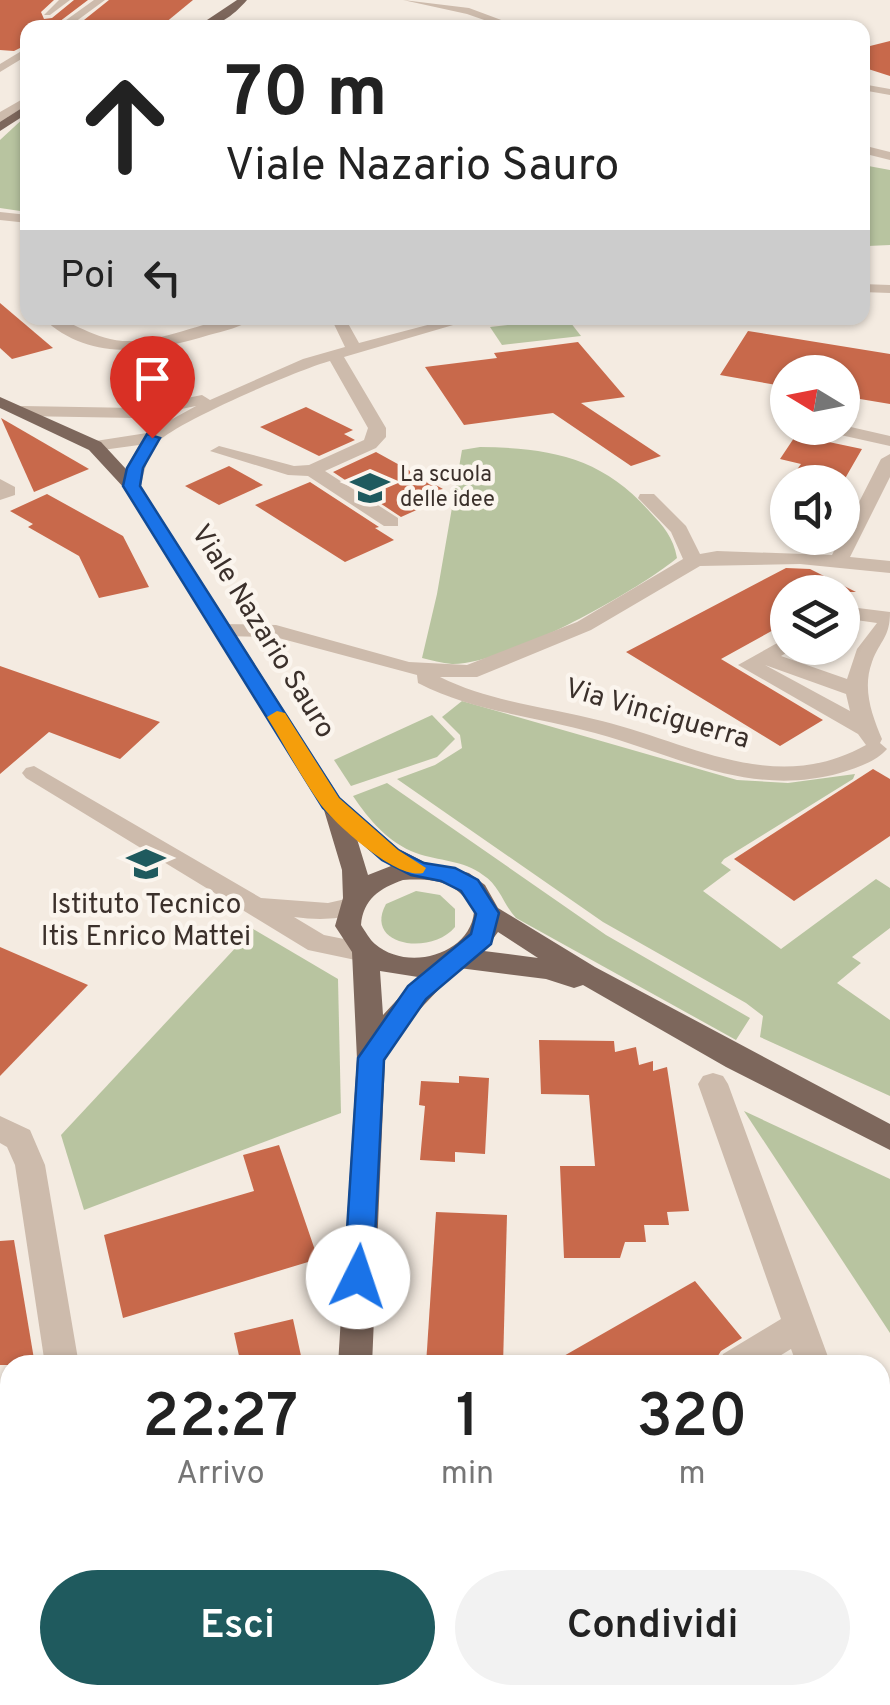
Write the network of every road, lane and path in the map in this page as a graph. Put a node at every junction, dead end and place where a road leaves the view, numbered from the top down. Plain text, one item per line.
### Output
1 (65, 0) edge
2 (100, 0) edge
3 (242, 0) edge
4 (408, 0) edge
5 (78, 15) junction
6 (71, 20) edge
7 (215, 20) edge
8 (497, 20) edge
9 (20, 96) edge
10 (3, 123) edge
11 (63, 325) edge
12 (222, 325) edge
13 (342, 325) edge
14 (413, 325) edge
15 (353, 347) junction
16 (334, 354) junction
17 (241, 391) junction
18 (0, 402) edge
19 (22, 411) junction
20 (136, 413) junction
21 (860, 434) edge
22 (152, 438) junction
23 (890, 440) edge
24 (95, 446) junction
25 (219, 451) dead end
26 (890, 460) edge
27 (312, 470) junction
28 (884, 482) edge
29 (0, 486) edge
30 (132, 486) junction
31 (0, 494) edge
32 (650, 494) dead end
33 (391, 522) dead end
34 (694, 560) junction
35 (838, 562) junction
36 (890, 567) edge
37 (860, 615) edge
38 (890, 619) edge
39 (223, 630) junction
40 (770, 656) edge
41 (806, 665) edge
42 (408, 668) junction
43 (857, 690) junction
44 (877, 745) edge
45 (34, 773) dead end
46 (331, 803) junction
47 (419, 870) junction
48 (253, 902) junction
49 (353, 902) junction
50 (488, 913) junction
51 (366, 952) junction
52 (454, 960) junction
53 (607, 989) junction
54 (371, 1058) junction
55 (713, 1084) dead end
56 (0, 1128) edge
57 (890, 1138) edge
58 (800, 1324) junction
59 (60, 1355) edge
60 (356, 1355) edge
61 (751, 1355) edge
62 (811, 1355) edge

1 - 5 street
2 - 5 street
3 - 7 main road
4 - 8 street
5 - 6 street
9 - 10 street
11 - 12 street
13 - 15 street
14 - 15 street
15 - 16 street
16 - 17 street
16 - 27 street
17 - 20 street
17 - 22 street
18 - 19 main road, Viale Nazario Sauro
19 - 20 street
19 - 24 main road, Viale Nazario Sauro
20 - 24 street
21 - 23 street
22 - 24 street
22 - 30 street
24 - 30 main road, Viale Nazario Sauro
25 - 27 street
26 - 28 street
27 - 33 street
28 - 35 street
29 - 31 street
30 - 39 main road, Viale Nazario Sauro
32 - 34 street
34 - 35 street
34 - 42 street
35 - 36 street
37 - 38 street
38 - 43 street
39 - 42 street
39 - 46 main road, Viale Nazario Sauro
40 - 44 street
41 - 43 street
42 - 44 street, Via Vinciguerra
43 - 44 street
45 - 48 street
46 - 47 main road, Viale Nazario Sauro
46 - 49 main road
47 - 49 main road
47 - 50 main road, Viale Nazario Sauro
48 - 49 street
48 - 51 street
49 - 51 main road
50 - 52 main road
50 - 53 main road, Viale Nazario Sauro
51 - 52 main road
51 - 54 main road
52 - 53 main road
52 - 54 main road
53 - 57 main road, Viale Nazario Sauro
54 - 60 main road
55 - 58 street
56 - 59 street
58 - 61 street
58 - 62 street

